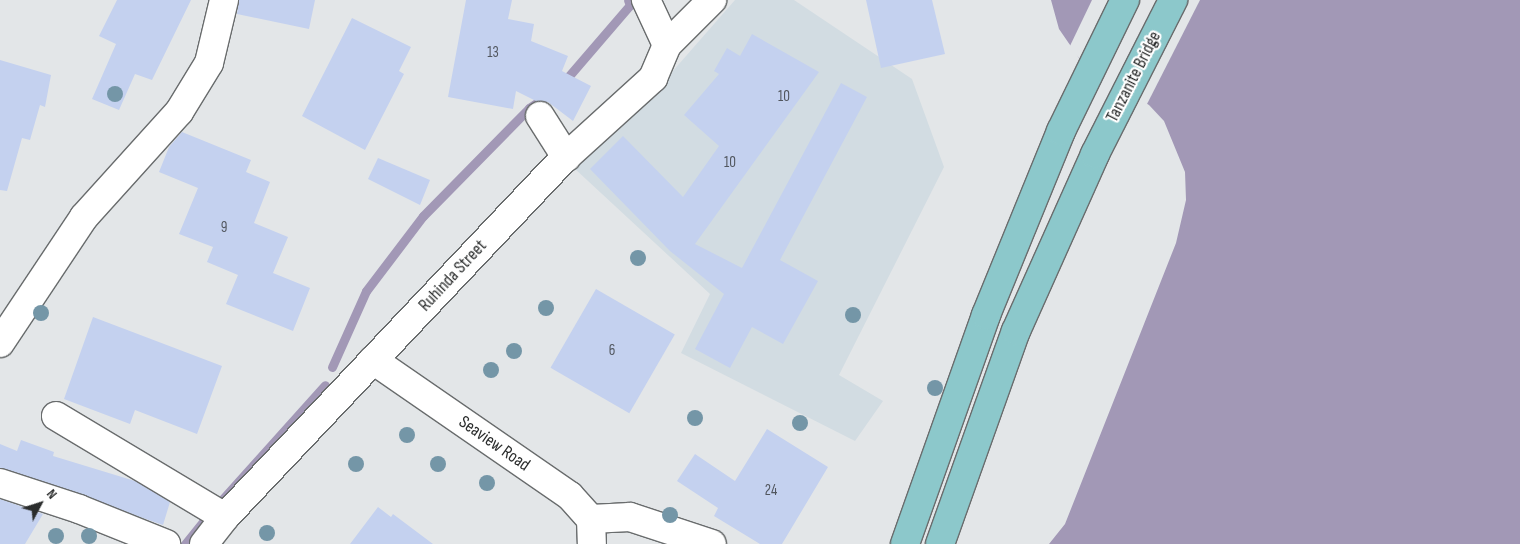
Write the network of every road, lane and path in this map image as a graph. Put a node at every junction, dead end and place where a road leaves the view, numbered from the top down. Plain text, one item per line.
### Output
1 (224, 0) edge
2 (646, 0) edge
3 (712, 0) edge
4 (1125, 0) edge
5 (1173, 0) edge
6 (667, 45) junction
7 (540, 116) dead end
8 (566, 157) junction
9 (0, 343) edge
10 (373, 360) junction
11 (56, 416) dead end
12 (0, 484) edge
13 (225, 517) junction
14 (591, 532) edge
15 (166, 544) edge
16 (204, 544) edge
17 (712, 544) edge
18 (906, 544) edge
19 (940, 544) edge

1 - 9 street
2 - 6 street
3 - 6 street
4 - 18 main road
5 - 19 main road, Tanzanite Bridge
6 - 8 street, Ruhinda Street
7 - 8 street
8 - 10 street, Ruhinda Street
10 - 13 street, Ruhinda Street
10 - 14 street, Seaview Road
11 - 13 street
12 - 15 street
13 - 16 street, Ruhinda Street
14 - 17 street

